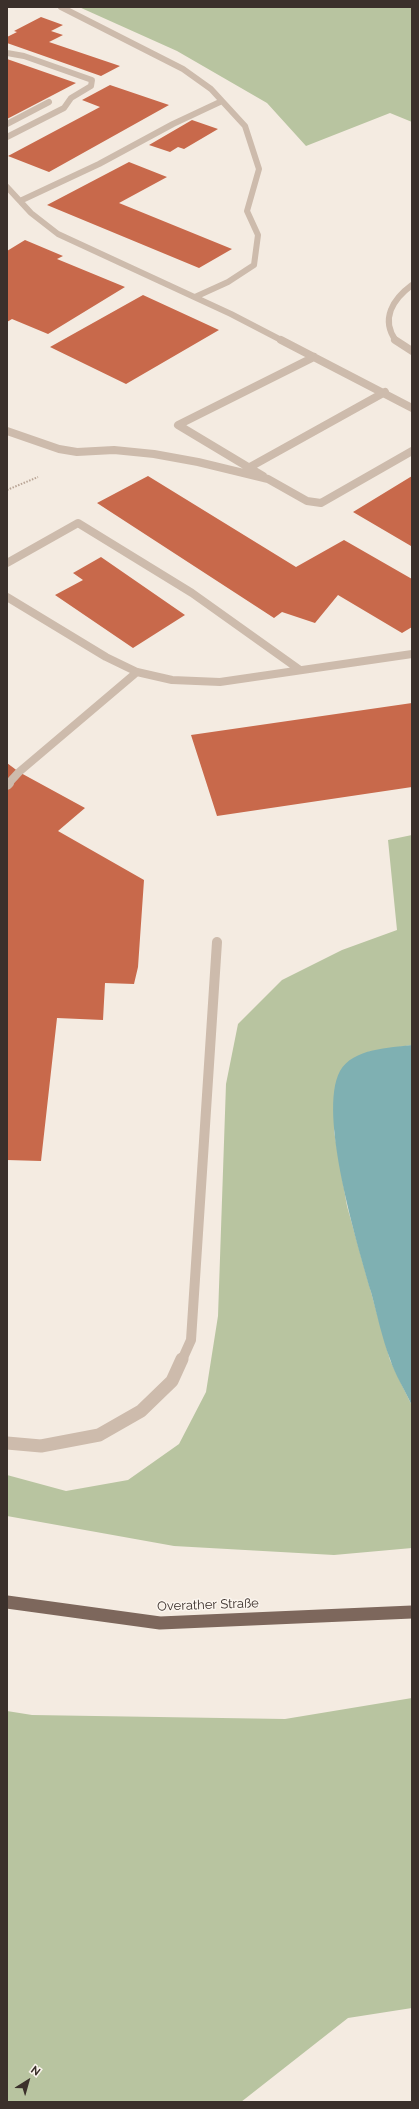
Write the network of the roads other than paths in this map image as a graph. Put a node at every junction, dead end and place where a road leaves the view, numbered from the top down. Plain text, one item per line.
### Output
1 (61, 7) edge
2 (7, 53) edge
3 (222, 101) junction
4 (49, 102) dead end
5 (7, 124) edge
6 (7, 137) edge
7 (7, 187) edge
8 (20, 201) junction
9 (412, 285) edge
10 (195, 297) junction
11 (412, 352) edge
12 (314, 357) junction
13 (385, 392) junction
14 (412, 408) edge
15 (7, 432) edge
16 (412, 451) edge
17 (250, 467) junction
18 (268, 479) junction
19 (7, 563) edge
20 (7, 598) edge
21 (412, 654) edge
22 (300, 670) junction
23 (137, 672) junction
24 (7, 785) edge
25 (217, 942) dead end
26 (7, 1443) edge
27 (7, 1602) edge
28 (412, 1612) edge

1 - 3 street
2 - 6 street
3 - 8 street
3 - 10 street
4 - 5 street
7 - 8 street
8 - 10 street
9 - 11 street
10 - 12 street
12 - 13 street
12 - 17 street
13 - 14 street
13 - 17 street
15 - 18 street
16 - 18 street
17 - 18 street
19 - 22 street
20 - 23 street
21 - 22 street
22 - 23 street
23 - 24 street
25 - 26 street
27 - 28 main road, Overather Straße

